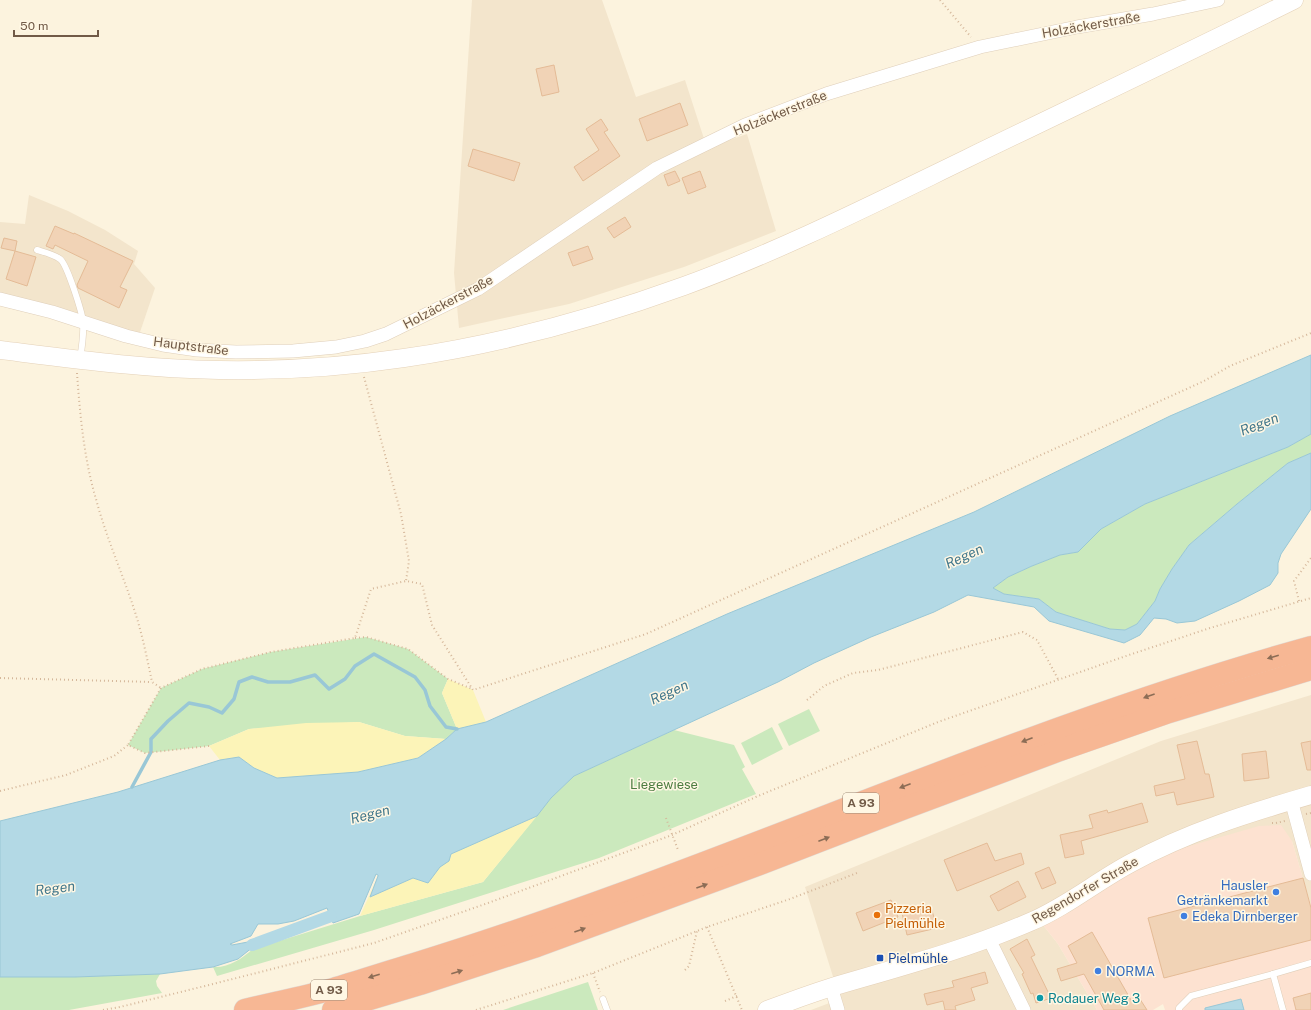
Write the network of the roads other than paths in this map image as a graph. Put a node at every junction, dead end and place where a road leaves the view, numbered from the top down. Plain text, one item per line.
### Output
1 (1218, 0) edge
2 (1294, 0) edge
3 (37, 250) dead end
4 (0, 298) edge
5 (83, 322) junction
6 (386, 334) joint
7 (0, 350) edge
8 (80, 360) junction
9 (1311, 647) edge
10 (1311, 669) edge
11 (1311, 795) edge
12 (1291, 800) junction
13 (1311, 874) edge
14 (989, 939) junction
15 (1311, 963) edge
16 (1273, 974) junction
17 (831, 987) junction
18 (603, 999) road end
19 (245, 1010) edge
20 (333, 1010) edge
21 (607, 1010) edge
22 (767, 1010) edge
23 (838, 1010) edge
24 (1024, 1010) edge
25 (1179, 1010) edge
26 (1283, 1010) edge

1 - 6 street, Holzäckerstraße
2 - 8 main road, Hauptstraße
3 - 5 lane
4 - 5 street, Hauptstraße
5 - 6 street, Hauptstraße
5 - 8 lane
7 - 8 main road, Hauptstraße
9 -> 19 highway, A 93
20 -> 10 highway, A 93
11 - 12 main road, Regendorfer Straße
12 - 13 street
12 - 14 main road, Regendorfer Straße
14 - 17 main road, Regendorfer Straße
14 - 24 street
15 - 16 lane
16 - 25 lane
16 - 26 lane
17 - 22 main road, Regendorfer Straße
17 - 23 street
18 - 21 lane

